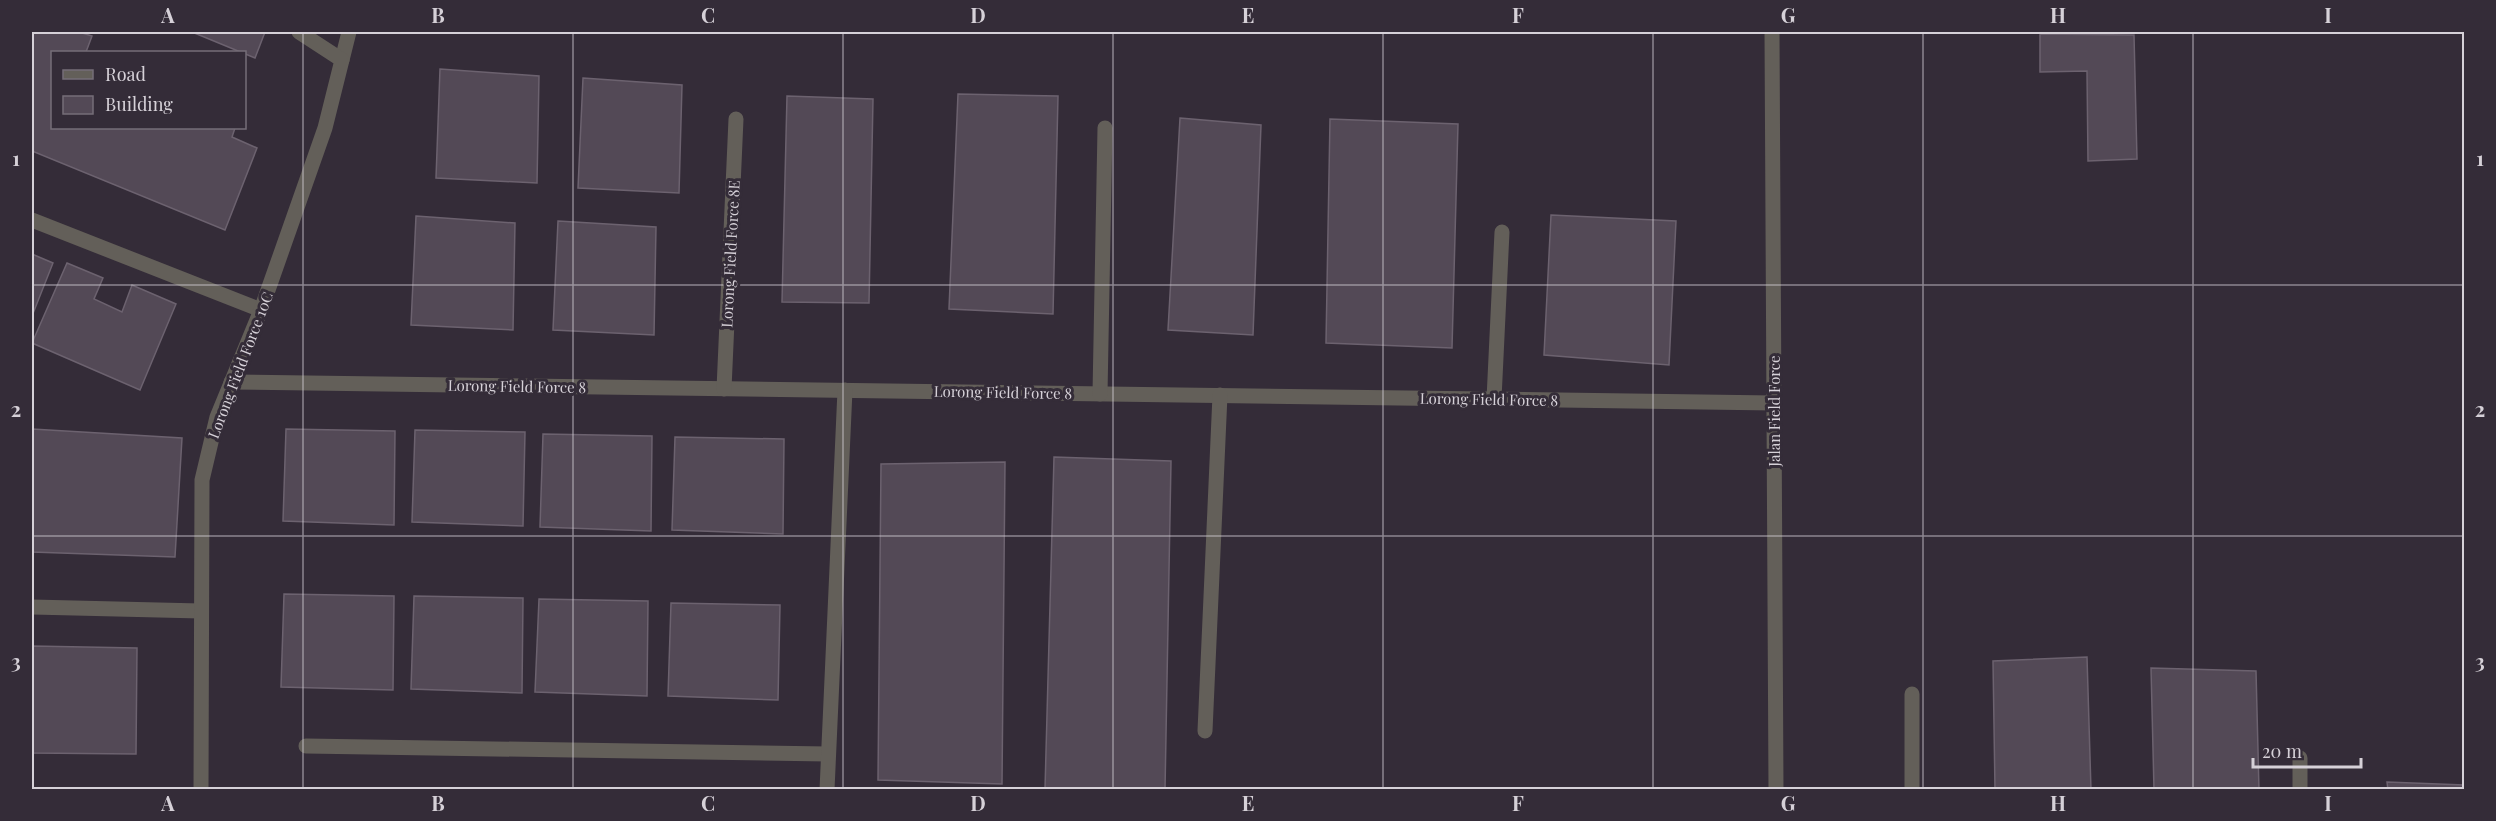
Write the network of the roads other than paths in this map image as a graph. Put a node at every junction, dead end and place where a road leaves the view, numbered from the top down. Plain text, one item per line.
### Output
1 (298, 32) edge
2 (349, 32) edge
3 (1772, 32) edge
4 (342, 60) junction
5 (735, 119) dead end
6 (1105, 128) dead end
7 (32, 220) edge
8 (1502, 232) dead end
9 (261, 310) junction
10 (231, 382) junction
11 (724, 389) junction
12 (845, 390) junction
13 (1100, 394) junction
14 (1220, 395) junction
15 (1494, 399) junction
16 (1774, 403) junction
17 (32, 607) edge
18 (201, 611) junction
19 (1912, 694) dead end
20 (1205, 730) dead end
21 (306, 746) dead end
22 (828, 754) junction
23 (2300, 758) dead end
24 (201, 789) edge
25 (827, 789) edge
26 (1776, 789) edge
27 (1912, 789) edge
28 (2300, 789) edge

1 - 4 street
2 - 4 street, Lorong Field Force 10C
3 - 16 street, Jalan Field Force
4 - 9 street, Lorong Field Force 10C
5 - 11 street, Lorong Field Force 8E
6 - 13 street
7 - 9 street
8 - 15 street
9 - 10 street, Lorong Field Force 10C
10 - 11 street, Lorong Field Force 8
10 - 18 street, Lorong Field Force 10C
11 - 12 street, Lorong Field Force 8
12 - 13 street, Lorong Field Force 8
12 - 22 street
13 - 14 street, Lorong Field Force 8
14 - 15 street, Lorong Field Force 8
14 - 20 street
15 - 16 street, Lorong Field Force 8
16 - 26 street, Jalan Field Force
17 - 18 street
18 - 24 street, Lorong Field Force 10C
19 - 27 street
21 - 22 street
22 - 25 street
23 - 28 street

